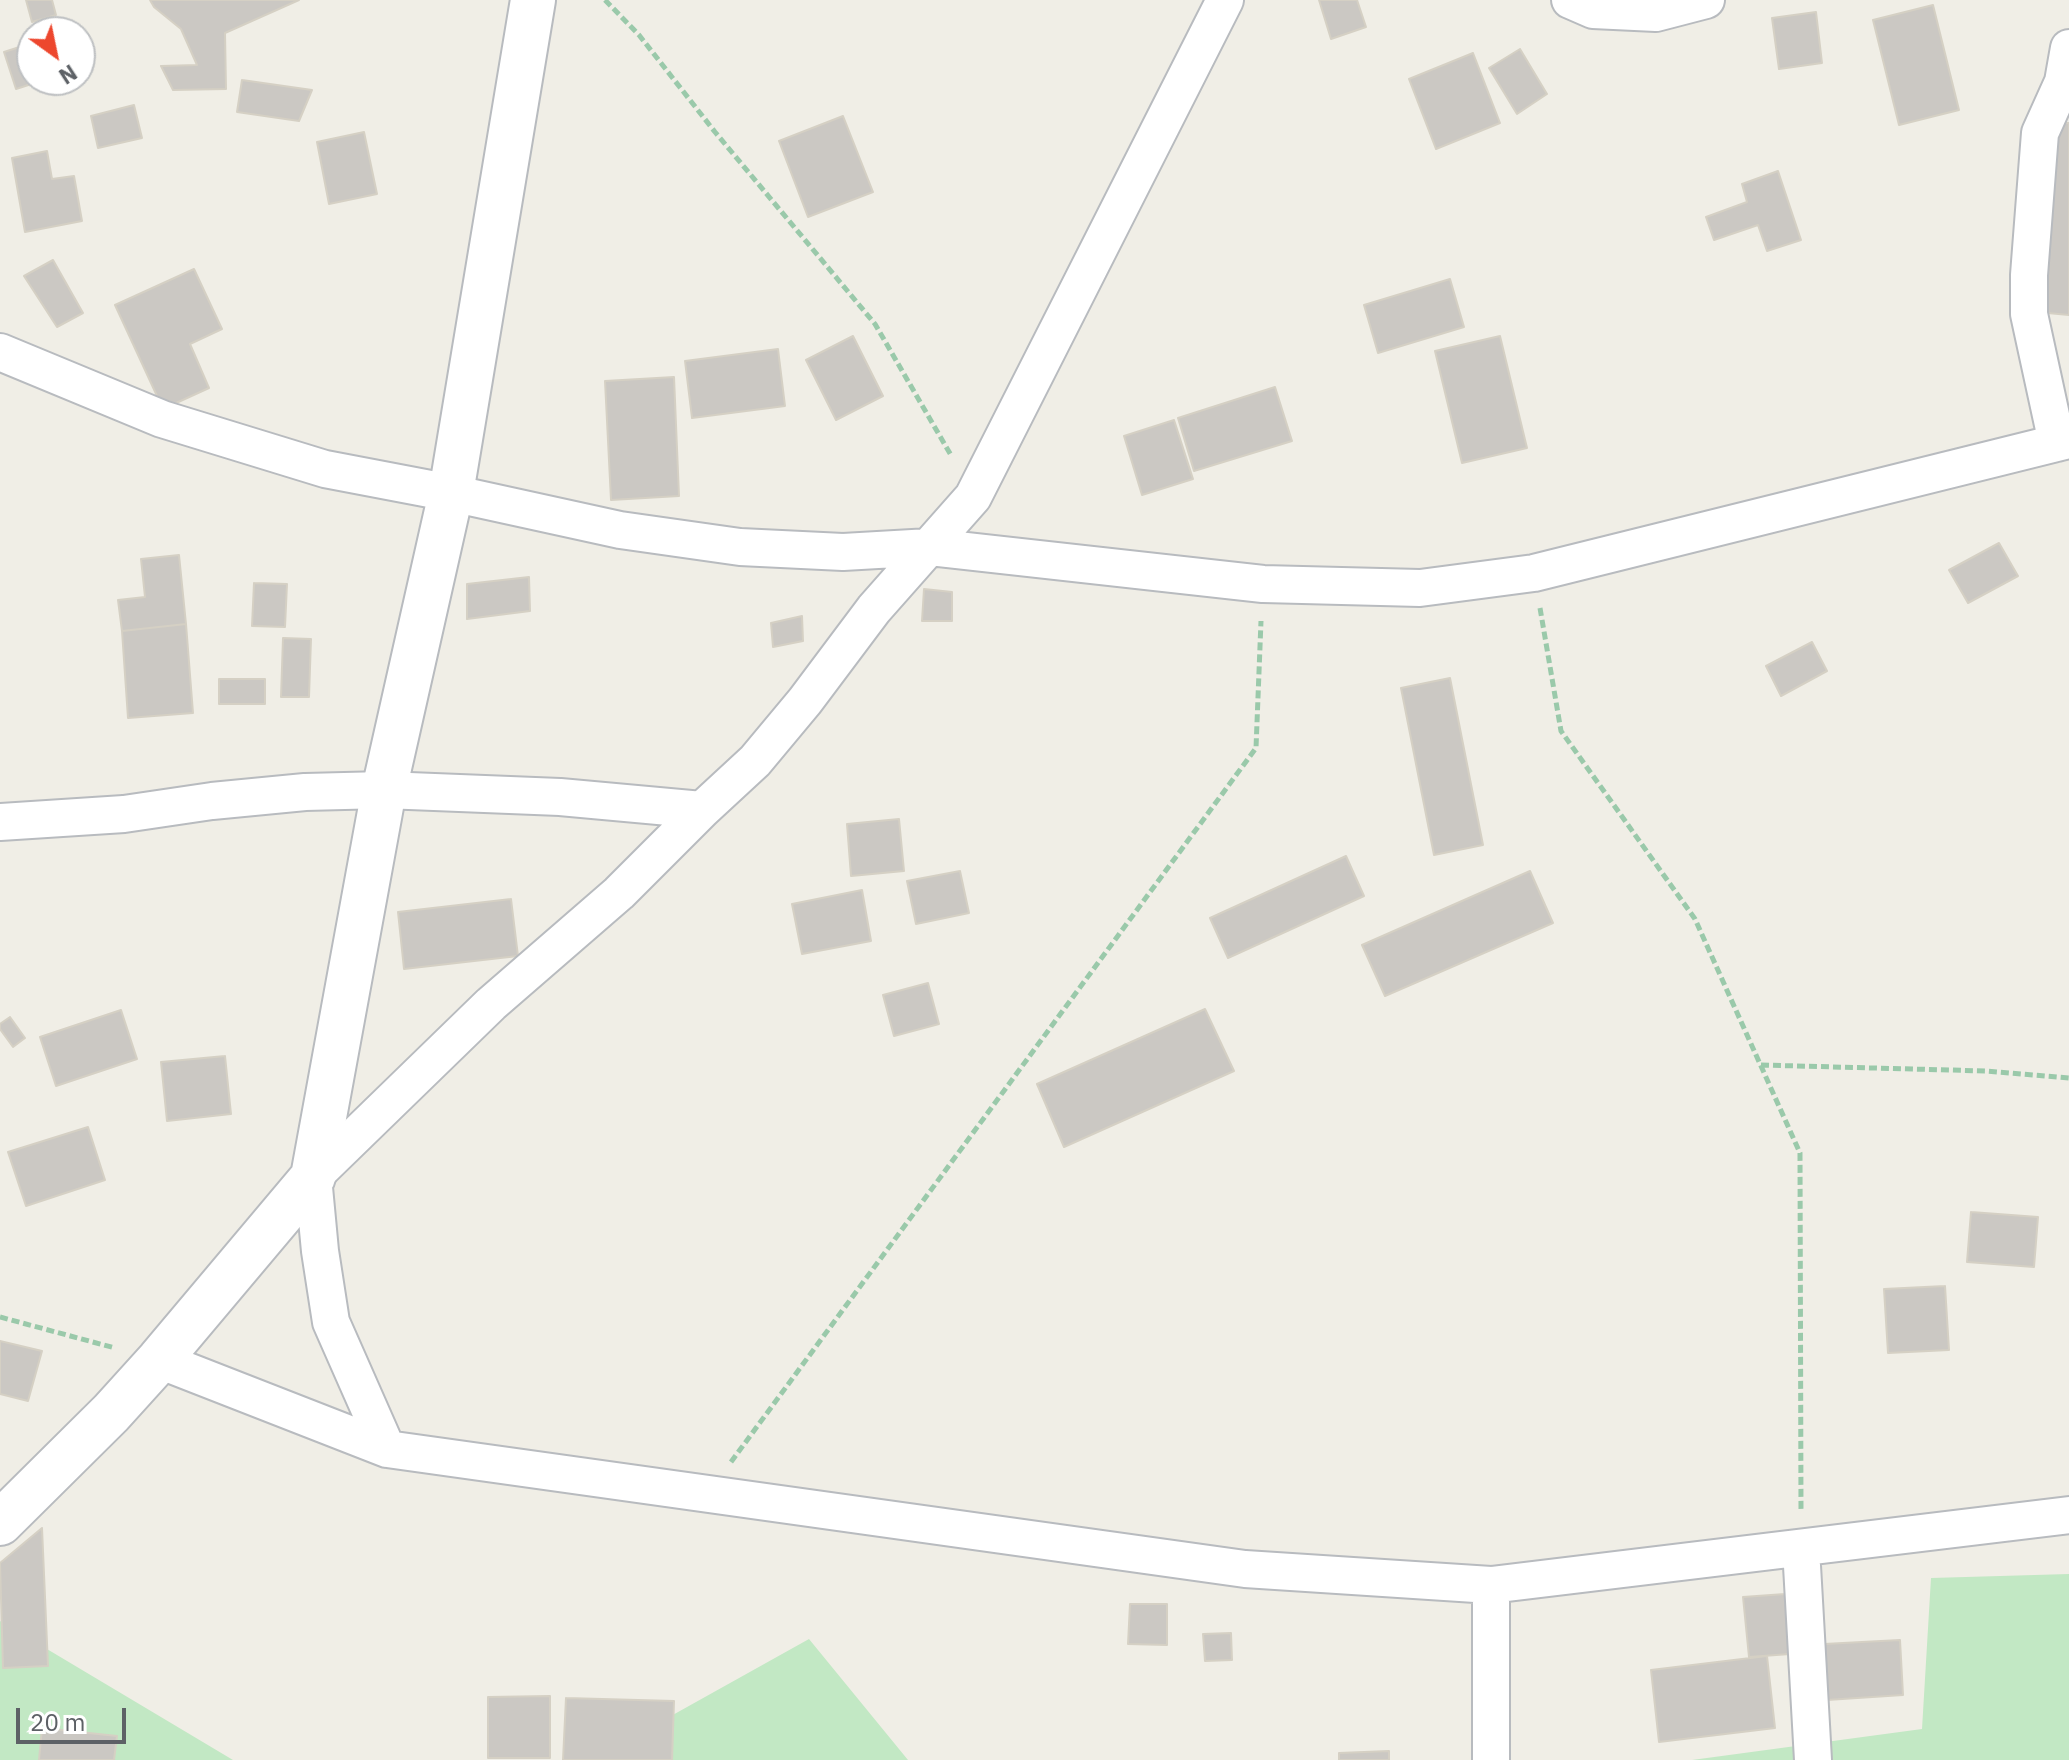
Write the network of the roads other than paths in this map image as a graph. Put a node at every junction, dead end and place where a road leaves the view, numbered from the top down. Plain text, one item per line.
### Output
1 (533, 0) edge
2 (1225, 0) edge
3 (1570, 0) edge
4 (1706, 0) edge
5 (2069, 48) edge
6 (0, 352) edge
7 (2063, 442) edge
8 (451, 493) junction
9 (930, 547) junction
10 (384, 790) junction
11 (702, 810) junction
12 (0, 822) edge
13 (313, 1177) junction
14 (159, 1360) junction
15 (387, 1449) junction
16 (2069, 1515) edge
17 (0, 1523) edge
18 (1801, 1548) junction
19 (1491, 1585) junction
20 (1491, 1760) edge
21 (1813, 1760) edge

1 - 8 street
2 - 9 street
3 - 4 street
5 - 7 street
6 - 8 street
7 - 9 street
8 - 9 street
8 - 10 street
9 - 11 street
10 - 11 street
10 - 12 street
10 - 13 street
11 - 13 street
13 - 14 street
13 - 15 street
14 - 15 street
14 - 17 street
15 - 19 street
16 - 18 street
18 - 19 street
18 - 21 street
19 - 20 street

